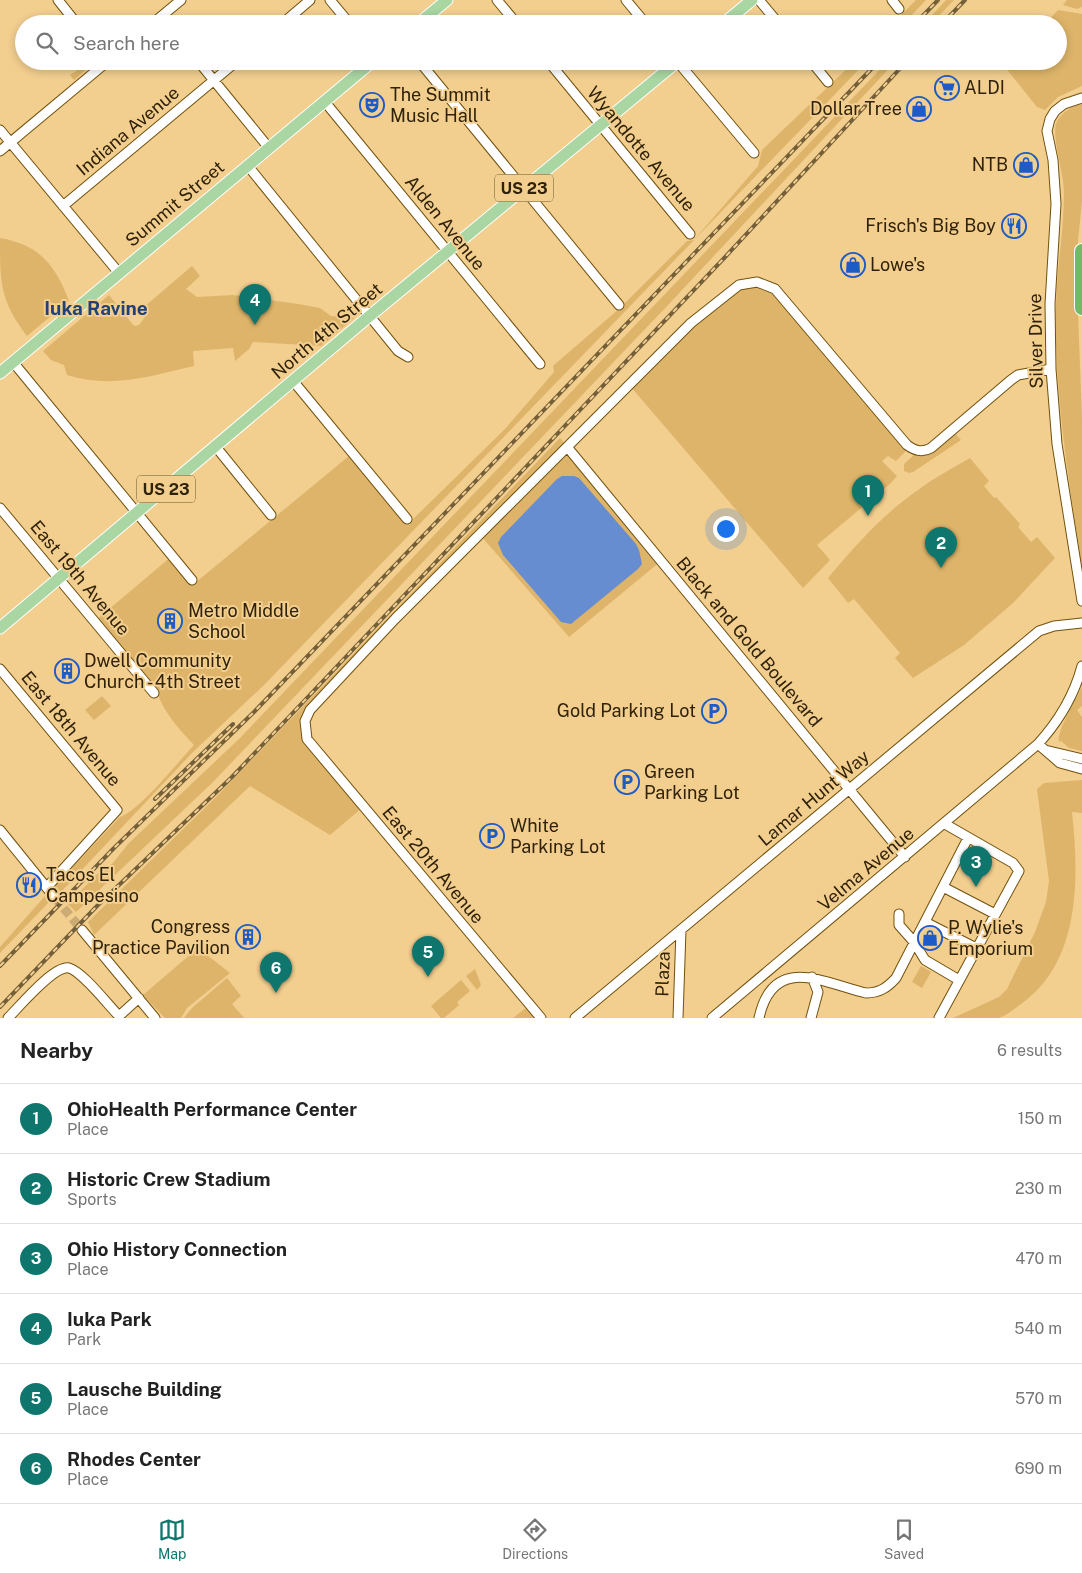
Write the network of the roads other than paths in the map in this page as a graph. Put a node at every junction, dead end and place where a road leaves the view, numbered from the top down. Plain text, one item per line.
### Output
1 (58, 0) edge
2 (181, 0) edge
3 (310, 0) edge
4 (330, 0) edge
5 (447, 0) edge
6 (497, 0) edge
7 (626, 0) edge
8 (752, 0) edge
9 (760, 0) edge
10 (892, 0) edge
11 (899, 9) dead end
12 (70, 15) edge
13 (168, 15) edge
14 (292, 15) edge
15 (342, 15) edge
16 (429, 15) edge
17 (510, 15) edge
18 (638, 15) edge
19 (734, 15) edge
20 (772, 15) edge
21 (97, 70) edge
22 (206, 70) edge
23 (226, 70) edge
24 (362, 70) edge
25 (426, 70) edge
26 (555, 70) edge
27 (667, 70) edge
28 (685, 70) edge
29 (818, 70) edge
30 (214, 80) junction
31 (828, 82) dead end
32 (1082, 98) edge
33 (325, 102) junction
34 (601, 125) junction
35 (0, 130) edge
36 (10, 142) junction
37 (269, 148) junction
38 (0, 151) edge
39 (754, 154) dead end
40 (248, 166) junction
41 (524, 189) junction
42 (63, 206) junction
43 (690, 234) dead end
44 (1082, 251) edge
45 (448, 252) junction
46 (119, 273) junction
47 (619, 305) dead end
48 (1082, 308) edge
49 (371, 316) junction
50 (408, 357) dead end
51 (13, 362) junction
52 (540, 364) dead end
53 (1051, 369) junction
54 (0, 373) edge
55 (294, 382) junction
56 (216, 448) junction
57 (568, 448) junction
58 (0, 508) edge
59 (138, 513) junction
60 (271, 515) dead end
61 (407, 519) dead end
62 (59, 579) junction
63 (192, 580) dead end
64 (1082, 601) edge
65 (1082, 623) edge
66 (0, 628) edge
67 (1082, 666) edge
68 (0, 669) edge
69 (154, 693) dead end
70 (1042, 747) junction
71 (1082, 759) edge
72 (1082, 769) edge
73 (850, 790) junction
74 (945, 824) junction
75 (0, 830) edge
76 (968, 838) junction
77 (905, 857) junction
78 (47, 887) junction
79 (943, 887) junction
80 (55, 898) tunnel mouth
81 (900, 914) dead end
82 (996, 914) junction
83 (925, 922) junction
84 (82, 930) tunnel mouth
85 (681, 930) junction
86 (914, 942) junction
87 (976, 948) junction
88 (812, 977) junction
89 (959, 980) junction
90 (831, 983) junction
91 (818, 992) junction
92 (139, 998) junction
93 (8, 1018) edge
94 (155, 1018) edge
95 (541, 1018) edge
96 (575, 1018) edge
97 (678, 1018) edge
98 (712, 1018) edge
99 (759, 1018) edge
100 (811, 1018) edge
101 (939, 1018) edge

1 - 12 street
2 - 13 street
3 - 14 street
4 - 15 street
5 - 16 main road
6 - 17 street
7 - 18 street
8 - 19 main road
9 - 20 street
10 - 11 street
21 - 36 street
22 - 30 street
23 - 30 street, Indiana Avenue
24 - 33 main road, Summit Street
25 - 41 street
26 - 34 street, Wyandotte Avenue
27 - 34 main road, North 4th Street / US 23
28 - 39 street
29 - 31 street
30 - 37 street
30 - 42 street, Indiana Avenue
32 - 53 street, Silver Drive
33 - 37 main road, Summit Street
33 - 45 street, Alden Avenue
34 - 41 main road, North 4th Street / US 23
34 - 43 street, Wyandotte Avenue
35 - 36 street
36 - 38 street
36 - 42 street
37 - 40 main road, Summit Street
40 - 46 main road, Summit Street
40 - 49 street
41 - 45 main road, North 4th Street / US 23
41 - 47 street
42 - 46 street
44 - 48 highway
45 - 49 main road, North 4th Street / US 23
45 - 52 street, Alden Avenue
46 - 51 main road, Summit Street
49 - 50 street
49 - 55 main road, North 4th Street / US 23
51 - 54 main road, Summit Street
51 - 59 street
53 - 57 street
53 - 64 street, Silver Drive
55 - 56 main road, North 4th Street / US 23
55 - 61 street
56 - 59 main road, North 4th Street / US 23
56 - 60 street
57 - 73 street, Black and Gold Boulevard
57 - 95 street, East 20th Avenue
58 - 62 street, East 19th Avenue
59 - 62 main road, North 4th Street / US 23
59 - 63 street
62 - 66 main road, North 4th Street / US 23
62 - 69 street, East 19th Avenue
65 - 73 street, Lamar Hunt Way
67 - 70 street
68 - 78 street, East 18th Avenue
70 - 71 street
70 - 72 street
70 - 74 street, Velma Avenue
73 - 77 street, Black and Gold Boulevard
73 - 85 street, Lamar Hunt Way
74 - 76 street
74 - 77 street, Velma Avenue
75 - 78 street
76 - 79 street
76 - 82 street
77 - 98 street, Velma Avenue
78 - 80 street
79 - 82 street
79 - 83 street
81 - 86 street
82 - 87 street
83 - 86 street
83 - 87 street
84 - 92 street
85 - 96 street, Lamar Hunt Way
85 - 97 street, Plaza
86 - 89 street
86 - 90 street
87 - 89 street
88 - 90 street
88 - 91 street
88 - 99 street
89 - 101 street
90 - 91 street
91 - 100 street
92 - 93 street
92 - 94 street

